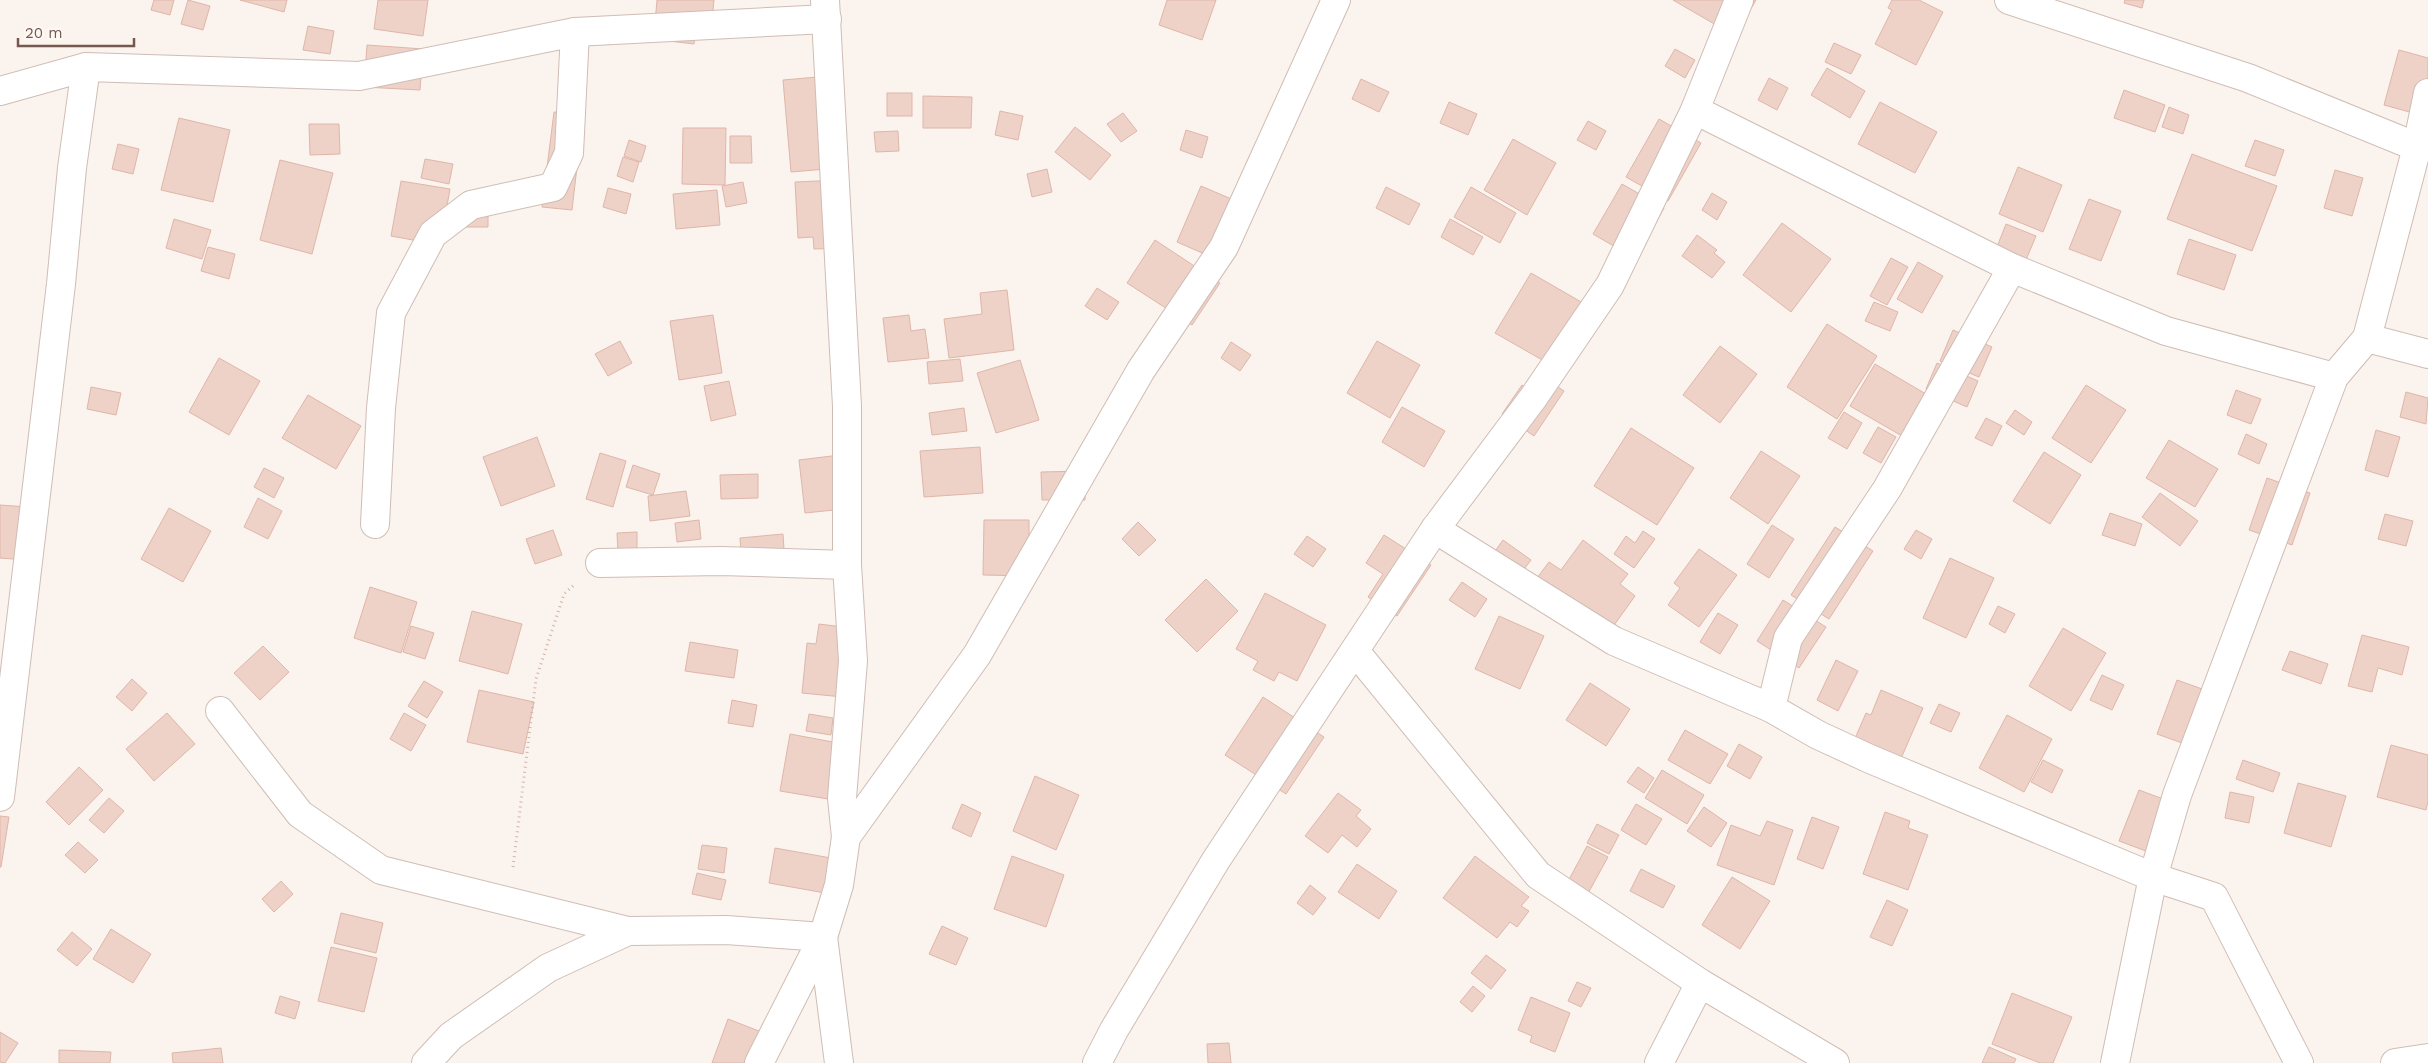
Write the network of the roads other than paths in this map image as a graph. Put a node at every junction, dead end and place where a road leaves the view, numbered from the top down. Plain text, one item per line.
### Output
1 (1336, 0) edge
2 (1739, 0) edge
3 (2010, 0) edge
4 (826, 10) edge
5 (575, 32) junction
6 (86, 67) junction
7 (0, 91) edge
8 (2428, 93) edge
9 (1695, 110) junction
10 (2416, 147) junction
11 (2012, 268) junction
12 (2367, 338) junction
13 (2428, 354) edge
14 (2334, 377) junction
15 (375, 524) dead end
16 (1435, 529) junction
17 (600, 562) road end
18 (847, 564) junction
19 (1355, 651) junction
20 (1771, 708) junction
21 (220, 711) dead end
22 (0, 796) edge
23 (846, 837) junction
24 (2153, 877) junction
25 (628, 931) junction
26 (823, 937) junction
27 (1700, 983) junction
28 (2428, 1058) edge
29 (426, 1063) edge
30 (759, 1063) edge
31 (839, 1063) edge
32 (1097, 1063) edge
33 (1659, 1063) edge
34 (1835, 1063) edge
35 (2114, 1063) edge
36 (2299, 1063) edge
37 (2394, 1063) edge

1 - 23 street
2 - 9 street
3 - 10 street
4 - 5 street
4 - 18 street
5 - 6 street
5 - 15 street
6 - 7 street
6 - 22 street
8 - 10 street
9 - 11 street
9 - 16 street
10 - 12 street
11 - 14 street
11 - 20 street
12 - 13 street
12 - 14 street
14 - 24 street
16 - 19 street
16 - 20 street
17 - 18 street
18 - 23 street
19 - 27 street
19 - 32 street
20 - 24 street
21 - 25 street
23 - 26 street
24 - 35 street
24 - 36 street
25 - 26 street
25 - 29 street
26 - 30 street
26 - 31 street
27 - 33 street
27 - 34 street
28 - 37 street

